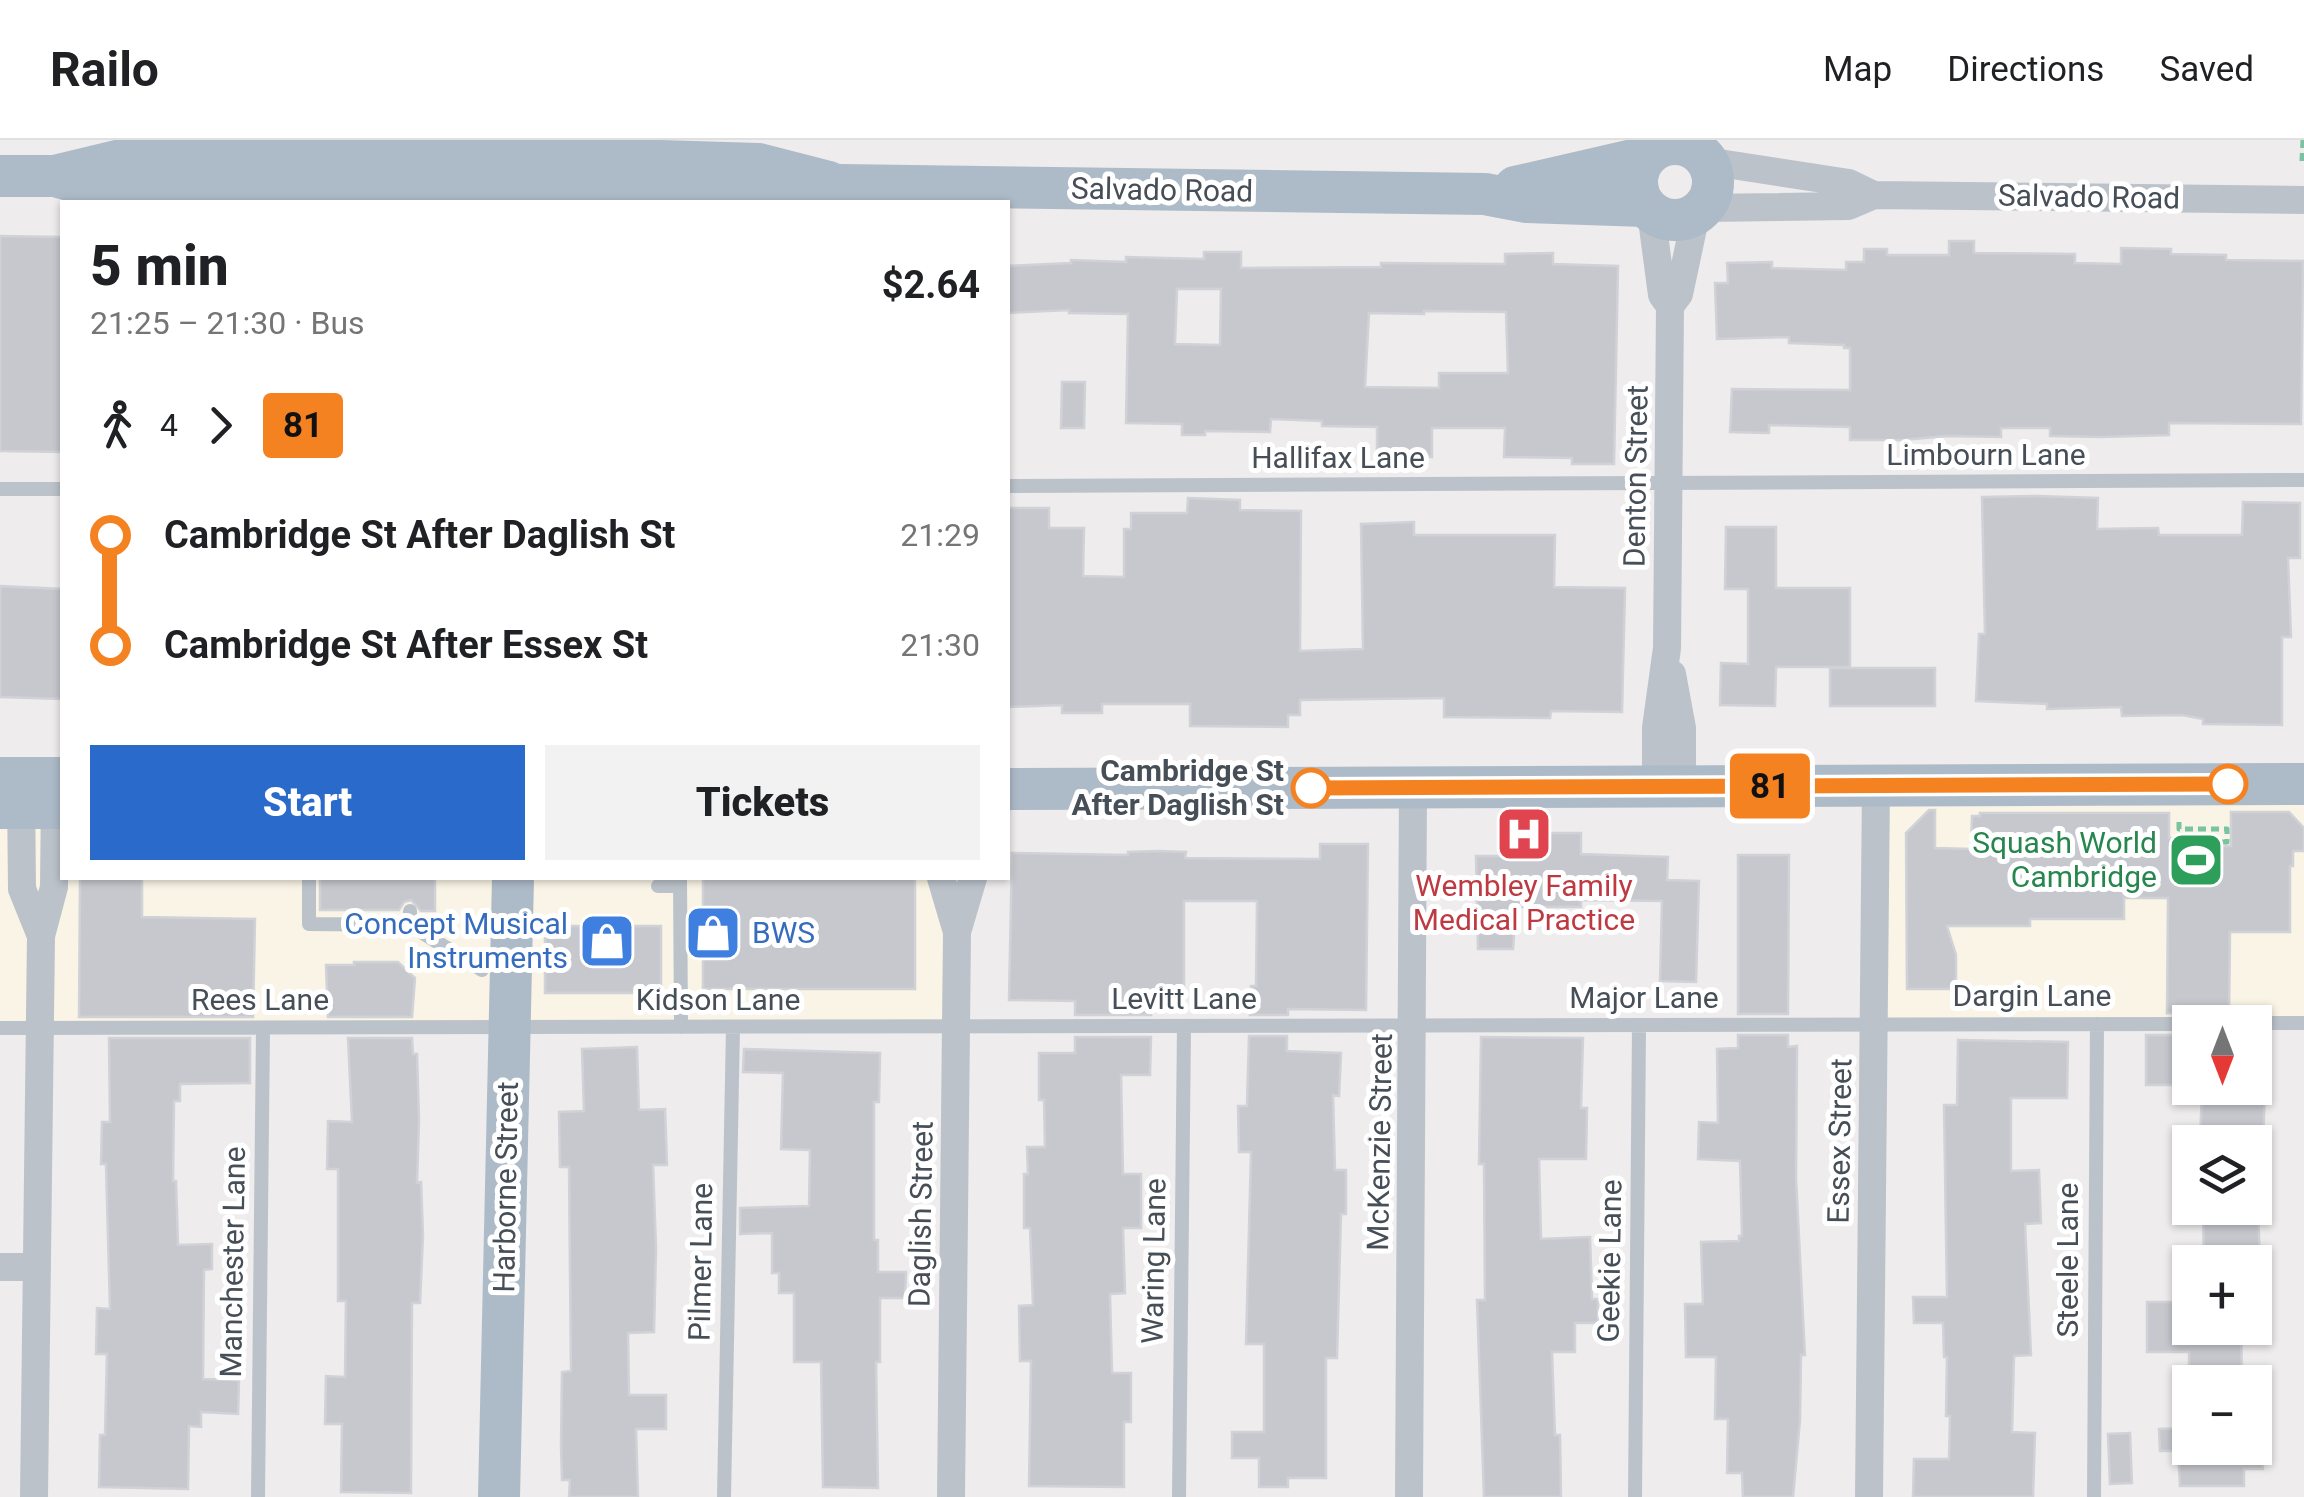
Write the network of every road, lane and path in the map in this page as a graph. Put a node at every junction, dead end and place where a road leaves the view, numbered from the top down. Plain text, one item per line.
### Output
1 (2302, 140) edge
2 (1676, 150) edge
3 (2302, 161) edge
4 (0, 176) edge
5 (55, 176) junction
6 (840, 185) junction
7 (1485, 194) junction
8 (1874, 195) junction
9 (506, 200) edge
10 (2304, 200) edge
11 (1648, 209) junction
12 (1700, 211) junction
13 (1670, 306) junction
14 (2304, 480) edge
15 (1668, 484) junction
16 (1010, 486) edge
17 (0, 489) edge
18 (60, 489) edge
19 (2304, 784) edge
20 (1669, 786) junction
21 (1876, 786) junction
22 (1413, 787) junction
23 (1010, 789) edge
24 (35, 793) edge
25 (2179, 822) dead end
26 (2188, 842) dead end
27 (310, 880) edge
28 (483, 880) edge
29 (513, 880) edge
30 (942, 880) edge
31 (971, 880) edge
32 (680, 882) edge
33 (658, 886) dead end
34 (956, 932) junction
35 (482, 970) junction
36 (2304, 1023) edge
37 (2097, 1024) junction
38 (2172, 1024) edge
39 (2272, 1024) edge
40 (1640, 1025) junction
41 (1874, 1025) junction
42 (1184, 1026) junction
43 (1414, 1026) junction
44 (955, 1027) junction
45 (0, 1028) edge
46 (40, 1028) junction
47 (262, 1028) junction
48 (495, 1028) junction
49 (681, 1028) junction
50 (732, 1028) junction
51 (0, 1267) edge
52 (37, 1267) junction
53 (34, 1497) edge
54 (258, 1497) edge
55 (475, 1497) edge
56 (499, 1497) edge
57 (724, 1497) edge
58 (950, 1497) edge
59 (1179, 1497) edge
60 (1409, 1497) edge
61 (1635, 1497) edge
62 (1869, 1497) edge
63 (2094, 1497) edge

1 - 3 path
2 - 7 main road, Salvado Road
2 - 8 street, Salvado Road
2 - 11 main road
2 - 12 main road
4 - 5 main road, Salvado Road
5 - 6 main road, Salvado Road
5 - 9 main road, Salvado Road
6 - 7 main road, Salvado Road
6 - 9 main road, Salvado Road
7 - 11 main road, Salvado Road
8 - 10 street, Salvado Road
8 - 12 street, Salvado Road
11 - 12 main road
11 - 13 street, Denton Street
12 - 13 street, Denton Street
13 - 15 street, Denton Street
14 - 15 lane, Limbourn Lane
15 - 16 lane, Hallifax Lane
15 - 20 street, Denton Street
17 - 18 lane
19 - 21 main road
20 - 21 main road
20 - 22 main road
21 - 41 street, Essex Street
22 - 23 main road
22 - 43 street, McKenzie Street
24 - 46 street
25 - 26 path
27 - 35 lane
28 - 35 main road, Harborne Street
29 - 48 main road, Harborne Street
30 - 34 street, Daglish Street
31 - 34 street, Daglish Street
32 - 33 lane
32 - 49 lane
34 - 44 street, Daglish Street
35 - 48 main road, Harborne Street
36 - 39 lane
37 - 38 lane, Dargin Lane
37 - 41 lane, Dargin Lane
37 - 63 lane, Steele Lane
40 - 41 lane, Major Lane
40 - 43 lane, Major Lane
40 - 61 lane, Geekie Lane
41 - 62 street, Essex Street
42 - 43 lane, Levitt Lane
42 - 44 lane, Levitt Lane
42 - 59 lane, Waring Lane
43 - 60 street, McKenzie Street
44 - 50 lane, Kidson Lane
44 - 58 street, Daglish Street
45 - 46 lane, Rees Lane
46 - 47 lane, Rees Lane
46 - 52 street
47 - 48 lane, Rees Lane
47 - 54 lane, Manchester Lane
48 - 49 lane, Kidson Lane
48 - 55 main road, Harborne Street
48 - 56 main road, Harborne Street
49 - 50 lane, Kidson Lane
50 - 57 lane, Pilmer Lane
51 - 52 street
52 - 53 street

